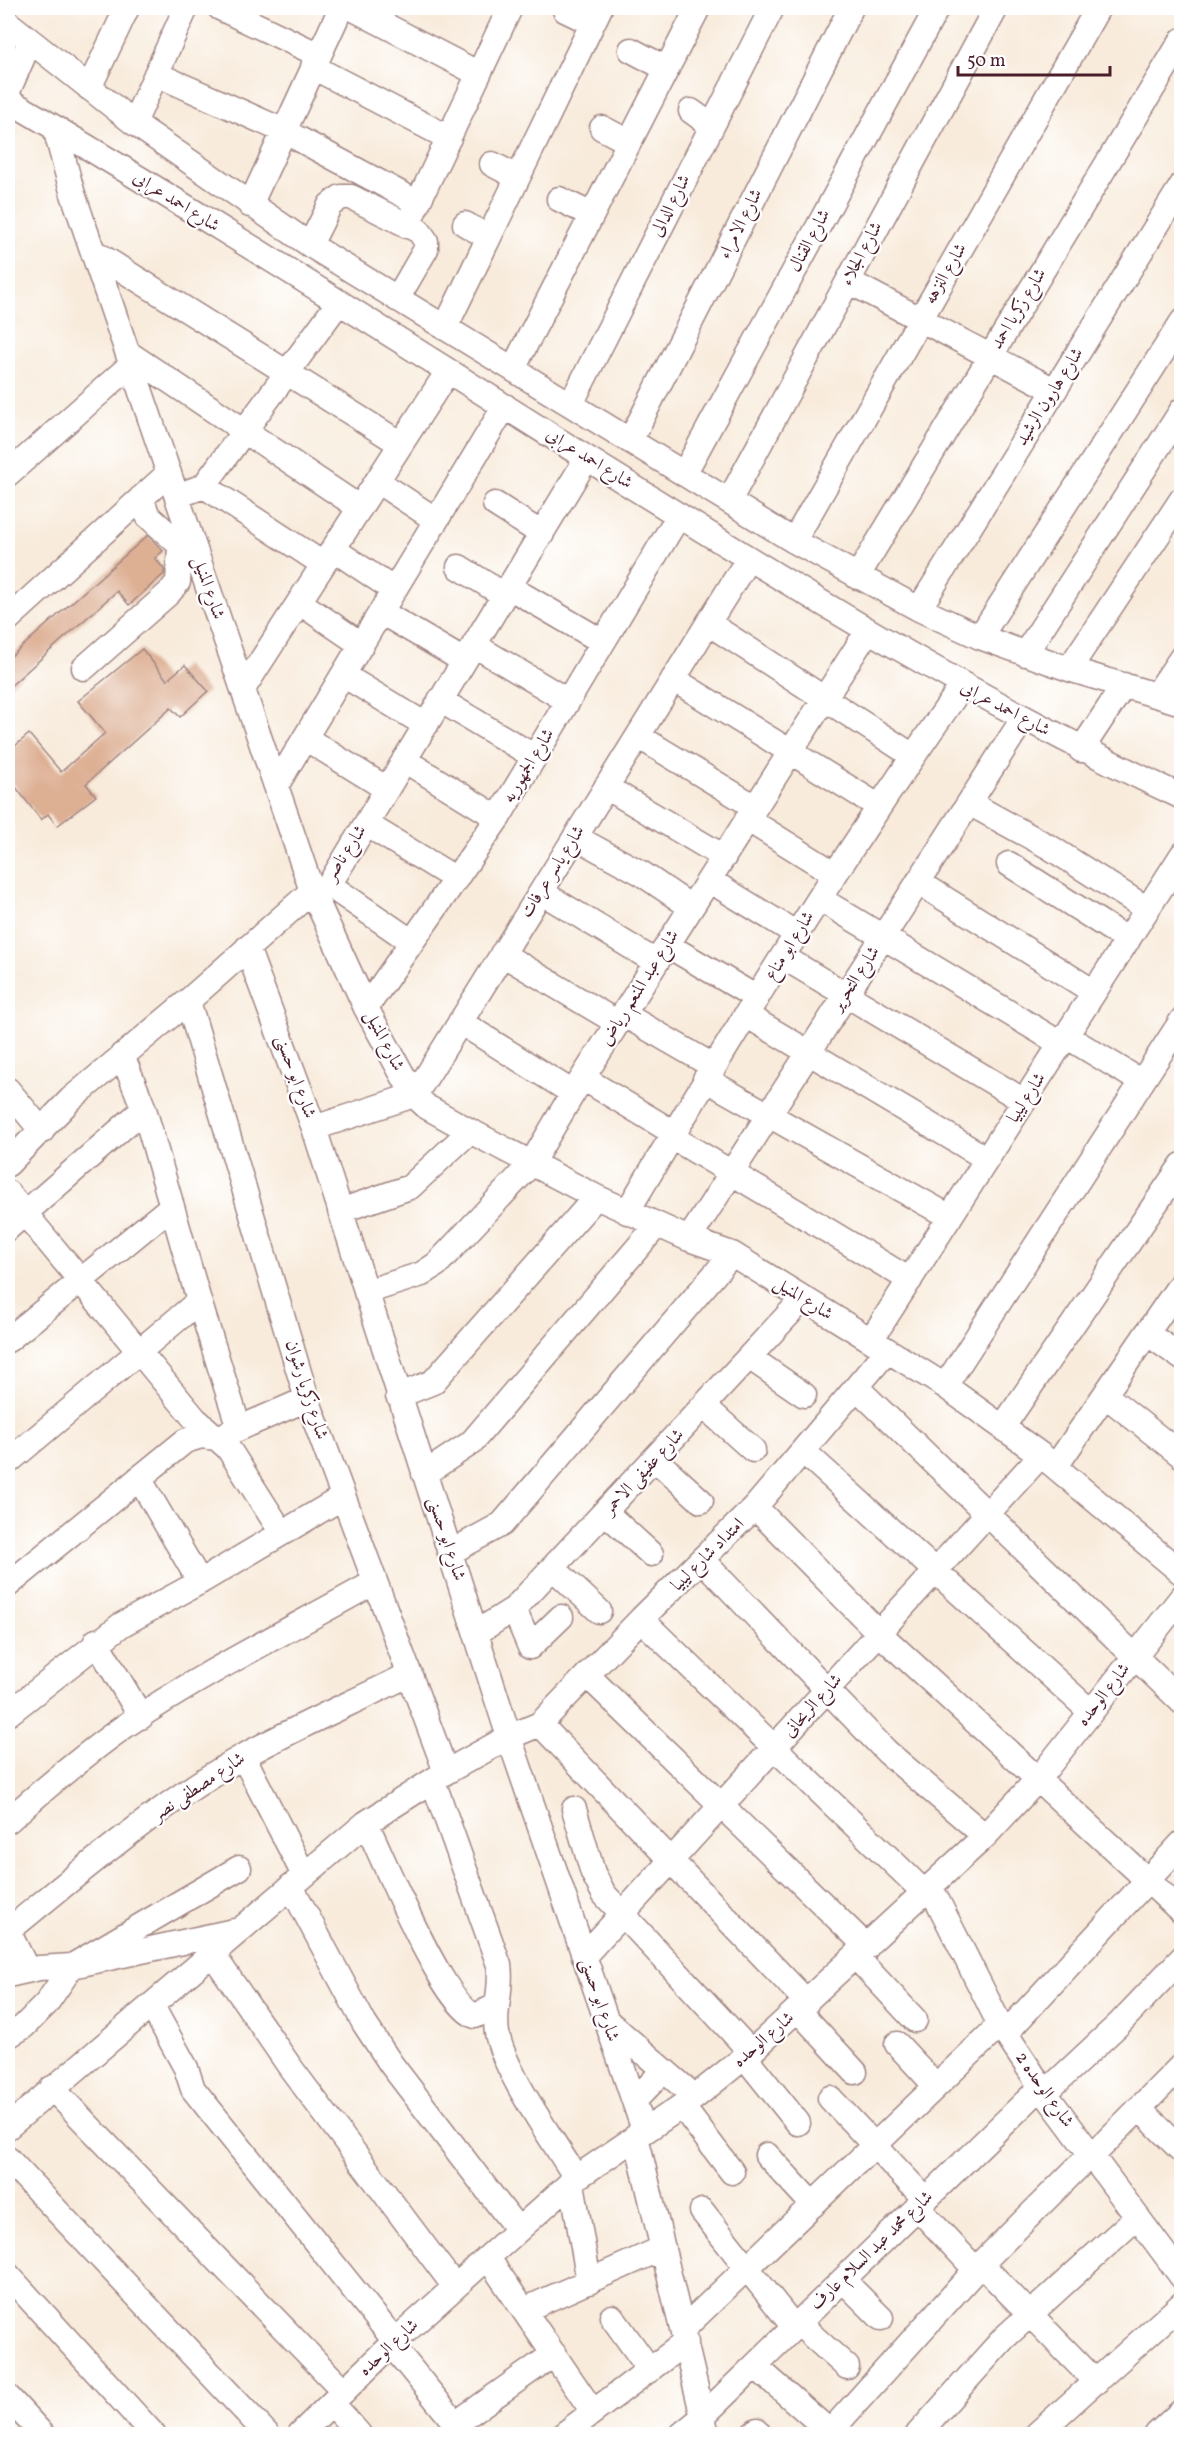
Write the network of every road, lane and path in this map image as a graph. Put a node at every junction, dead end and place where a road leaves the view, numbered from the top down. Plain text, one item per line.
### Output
1 (127, 8) edge
2 (186, 8) edge
3 (220, 8) edge
4 (341, 8) edge
5 (352, 8) edge
6 (510, 8) edge
7 (698, 8) edge
8 (772, 8) edge
9 (851, 8) edge
10 (937, 8) edge
11 (996, 8) edge
12 (1098, 8) edge
13 (565, 10) dead end
14 (596, 15) edge
15 (8, 23) edge
16 (1182, 40) edge
17 (30, 41) junction
18 (631, 50) dead end
19 (316, 61) junction
20 (667, 69) junction
21 (156, 74) junction
22 (479, 74) junction
23 (89, 88) junction
24 (8, 91) edge
25 (8, 100) edge
26 (691, 111) dead end
27 (134, 123) junction
28 (712, 126) junction
29 (55, 128) junction
30 (602, 128) dead end
31 (284, 131) junction
32 (448, 138) junction
33 (629, 142) junction
34 (492, 164) dead end
35 (518, 177) junction
36 (1182, 185) edge
37 (560, 199) dead end
38 (418, 203) junction
39 (250, 205) junction
40 (592, 215) junction
41 (465, 224) dead end
42 (407, 226) junction
43 (488, 237) junction
44 (310, 245) junction
45 (94, 252) junction
46 (848, 281) junction
47 (398, 299) junction
48 (339, 302) junction
49 (921, 320) junction
50 (1182, 322) edge
51 (445, 328) junction
52 (991, 356) junction
53 (130, 358) junction
54 (513, 369) junction
55 (448, 371) junction
56 (287, 373) junction
57 (1054, 390) junction
58 (571, 404) junction
59 (505, 406) junction
60 (1182, 410) edge
61 (245, 431) junction
62 (630, 441) junction
63 (401, 444) junction
64 (587, 458) junction
65 (169, 473) junction
66 (8, 474) edge
67 (684, 474) junction
68 (377, 481) junction
69 (204, 486) junction
70 (177, 495) junction
71 (141, 498) junction
72 (1182, 499) edge
73 (729, 501) junction
74 (495, 504) dead end
75 (360, 508) junction
76 (679, 515) junction
77 (436, 520) junction
78 (542, 534) junction
79 (795, 541) junction
80 (328, 557) junction
81 (748, 559) junction
82 (459, 567) dead end
83 (857, 578) junction
84 (394, 590) junction
85 (507, 591) junction
86 (299, 602) junction
87 (919, 609) junction
88 (381, 612) junction
89 (8, 619) edge
90 (708, 623) junction
91 (867, 632) junction
92 (980, 637) junction
93 (603, 642) junction
94 (362, 645) junction
95 (469, 653) junction
96 (1025, 654) junction
97 (1182, 657) edge
98 (84, 668) dead end
99 (1069, 669) junction
100 (343, 675) junction
101 (673, 679) junction
102 (1124, 685) junction
103 (962, 686) junction
104 (243, 689) junction
105 (1157, 694) junction
106 (824, 698) junction
107 (440, 700) junction
108 (568, 701) junction
109 (1182, 703) edge
110 (1023, 720) junction
111 (426, 725) junction
112 (638, 736) junction
113 (305, 738) junction
114 (1081, 750) junction
115 (790, 752) junction
116 (913, 756) junction
117 (534, 757) junction
118 (404, 760) junction
119 (276, 786) junction
120 (606, 787) junction
121 (387, 789) junction
122 (1182, 797) edge
123 (969, 803) junction
124 (878, 806) junction
125 (751, 813) junction
126 (498, 818) junction
127 (366, 824) junction
128 (575, 837) junction
129 (1182, 855) edge
130 (724, 857) junction
131 (1009, 864) dead end
132 (835, 874) junction
133 (456, 879) junction
134 (709, 880) junction
135 (918, 882) junction
136 (320, 888) junction
137 (541, 892) junction
138 (820, 899) junction
139 (691, 907) junction
140 (1147, 909) junction
141 (797, 934) junction
142 (883, 937) junction
143 (1128, 940) junction
144 (412, 942) junction
145 (247, 948) junction
146 (502, 954) junction
147 (662, 954) junction
148 (783, 957) junction
149 (1094, 992) junction
150 (846, 994) junction
151 (188, 1001) junction
152 (751, 1007) junction
153 (366, 1008) junction
154 (620, 1019) junction
155 (1182, 1020) edge
156 (460, 1022) junction
157 (1063, 1040) junction
158 (809, 1052) junction
159 (122, 1055) junction
160 (709, 1072) junction
161 (1142, 1082) junction
162 (578, 1086) junction
163 (8, 1090) edge
164 (413, 1094) junction
165 (1024, 1101) junction
166 (144, 1109) junction
167 (769, 1114) junction
168 (314, 1128) junction
169 (42, 1131) junction
170 (470, 1131) junction
171 (673, 1135) junction
172 (987, 1159) junction
173 (8, 1164) edge
174 (531, 1164) junction
175 (1182, 1165) edge
176 (732, 1171) junction
177 (8, 1193) edge
178 (596, 1197) junction
179 (172, 1206) junction
180 (340, 1211) junction
181 (627, 1212) junction
182 (951, 1217) junction
183 (16, 1221) edge
184 (657, 1225) junction
185 (689, 1239) junction
186 (732, 1254) junction
187 (910, 1280) junction
188 (81, 1281) junction
189 (1182, 1282) edge
190 (366, 1292) junction
191 (802, 1300) junction
192 (199, 1301) junction
193 (1147, 1333) junction
194 (8, 1340) edge
195 (879, 1345) junction
196 (139, 1351) junction
197 (749, 1357) junction
198 (1182, 1358) edge
199 (945, 1386) junction
200 (857, 1388) junction
201 (804, 1395) dead end
202 (1105, 1395) junction
203 (399, 1396) junction
204 (307, 1399) junction
205 (704, 1406) junction
206 (1004, 1425) junction
207 (239, 1428) junction
208 (218, 1438) junction
209 (753, 1450) dead end
210 (803, 1451) junction
211 (1182, 1456) edge
212 (655, 1459) junction
213 (1048, 1460) junction
214 (8, 1462) edge
215 (424, 1474) junction
216 (139, 1478) junction
217 (343, 1497) junction
218 (700, 1501) dead end
219 (755, 1507) junction
220 (606, 1513) junction
221 (986, 1515) junction
222 (282, 1533) junction
223 (451, 1552) junction
224 (651, 1554) dead end
225 (703, 1561) junction
226 (553, 1568) junction
227 (935, 1571) junction
228 (1182, 1572) edge
229 (200, 1582) junction
230 (375, 1582) junction
231 (8, 1585) edge
232 (1182, 1597) edge
233 (514, 1609) junction
234 (599, 1611) dead end
235 (561, 1617) dead end
236 (641, 1619) junction
237 (476, 1633) junction
238 (879, 1633) junction
239 (96, 1641) junction
240 (1134, 1657) junction
241 (410, 1674) junction
242 (587, 1675) junction
243 (827, 1690) junction
244 (1182, 1702) edge
245 (1091, 1712) junction
246 (8, 1714) edge
247 (141, 1717) junction
248 (540, 1724) junction
249 (509, 1737) junction
250 (775, 1748) junction
251 (243, 1756) junction
252 (439, 1776) junction
253 (1039, 1778) junction
254 (722, 1806) junction
255 (574, 1809) dead end
256 (8, 1821) edge
257 (366, 1823) junction
258 (985, 1836) junction
259 (1182, 1843) edge
260 (672, 1862) junction
261 (239, 1868) dead end
262 (297, 1880) junction
263 (1147, 1881) junction
264 (928, 1891) junction
265 (1182, 1912) edge
266 (623, 1916) junction
267 (237, 1930) junction
268 (8, 1931) edge
269 (862, 1952) junction
270 (212, 1953) junction
271 (584, 1956) junction
272 (1182, 1958) edge
273 (72, 1966) junction
274 (17, 1972) edge
275 (152, 2006) junction
276 (496, 2006) junction
277 (802, 2006) junction
278 (606, 2019) junction
279 (915, 2020) dead end
280 (1002, 2030) junction
281 (8, 2036) edge
282 (897, 2044) dead end
283 (748, 2054) junction
284 (1182, 2065) edge
285 (664, 2070) junction
286 (855, 2072) dead end
287 (936, 2086) junction
288 (52, 2088) junction
289 (1043, 2090) junction
290 (830, 2098) dead end
291 (634, 2101) junction
292 (689, 2101) junction
293 (1139, 2108) junction
294 (798, 2123) dead end
295 (8, 2127) edge
296 (640, 2133) junction
297 (874, 2145) junction
298 (1182, 2151) edge
299 (767, 2155) dead end
300 (1091, 2155) junction
301 (8, 2160) edge
302 (732, 2172) dead end
303 (574, 2180) junction
304 (921, 2203) junction
305 (813, 2205) junction
306 (702, 2211) dead end
307 (1137, 2217) junction
308 (518, 2230) junction
309 (663, 2248) junction
310 (488, 2258) junction
311 (978, 2267) junction
312 (747, 2268) junction
313 (8, 2275) edge
314 (1182, 2277) edge
315 (843, 2280) junction
316 (589, 2282) junction
317 (455, 2287) junction
318 (1182, 2304) edge
319 (524, 2310) junction
320 (1030, 2315) junction
321 (612, 2318) dead end
322 (881, 2318) dead end
323 (796, 2325) junction
324 (685, 2336) junction
325 (393, 2343) junction
326 (554, 2354) junction
327 (755, 2366) junction
328 (848, 2367) dead end
329 (650, 2370) junction
330 (1096, 2382) junction
331 (8, 2397) edge
332 (338, 2397) junction
333 (1182, 2411) edge
334 (593, 2412) junction
335 (704, 2423) edge
336 (460, 2429) edge
337 (829, 2433) edge
338 (42, 2434) edge
339 (153, 2434) edge
340 (267, 2434) edge
341 (300, 2434) edge
342 (359, 2434) edge
343 (564, 2434) edge
344 (682, 2434) edge
345 (918, 2434) edge
346 (1037, 2434) edge
347 (1157, 2434) edge

1 - 23 street
2 - 21 street
3 - 19 street
4 - 19 street
5 - 22 street
6 - 22 street
7 - 20 street
8 - 28 street, شارع الدالى
9 - 62 street, شارع الامراء
10 - 67 street, شارع القنال
11 - 46 street, شارع الجلاء
12 - 49 street, شارع النزهه
13 - 14 street
14 - 35 street
15 - 17 street, شارع احمد عرابى
16 - 52 street, شارع زكريا احمد
17 - 23 street, شارع احمد عرابى
17 - 24 street
18 - 20 street
19 - 31 street
19 - 32 street
20 - 33 street
21 - 27 street
21 - 31 street
22 - 32 street
23 - 27 street, شارع احمد عرابى
25 - 29 street, شارع احمد عرابى
26 - 28 street
27 - 39 street, شارع احمد عرابى
28 - 58 street, شارع الدالى
29 - 45 street, شارع المنيل
29 - 48 street, شارع احمد عرابى
30 - 33 street
31 - 38 street
31 - 39 street
32 - 38 street
33 - 40 street
34 - 35 street
35 - 43 street
36 - 57 street, شارع هارون الرشيد
37 - 40 street
38 - 42 street
39 - 44 street, شارع احمد عرابى
40 - 54 street
41 - 43 street
42 - 44 street
42 - 47 street
43 - 51 street
44 - 47 street, شارع احمد عرابى
45 - 53 street, شارع المنيل
45 - 56 street
46 - 49 street
46 - 73 street, شارع الجلاء
47 - 51 street, شارع احمد عرابى
48 - 55 street, شارع احمد عرابى
48 - 56 street
49 - 52 street
49 - 79 street, شارع النزهه
50 - 92 street
51 - 54 street, شارع احمد عرابى
52 - 57 street
52 - 83 street, شارع زكريا احمد
53 - 61 street
53 - 65 street, شارع المنيل
53 - 66 street
54 - 58 street, شارع احمد عرابى
55 - 59 street, شارع احمد عرابى
55 - 63 street
56 - 61 street
56 - 63 street
57 - 87 street, شارع هارون الرشيد
58 - 62 street, شارع احمد عرابى
59 - 64 street, شارع احمد عرابى
59 - 77 street
60 - 96 street
61 - 69 street
61 - 75 street
62 - 67 street, شارع احمد عرابى
63 - 68 street
64 - 76 street, شارع احمد عرابى
64 - 78 street, شارع ناصر
65 - 70 street, شارع المنيل
65 - 71 street
67 - 73 street, شارع احمد عرابى
68 - 75 street
68 - 77 street
69 - 70 street
69 - 80 street
70 - 104 street, شارع المنيل
71 - 89 street
71 - 98 street
72 - 99 street
73 - 79 street, شارع احمد عرابى
74 - 78 street
75 - 80 street
76 - 81 street, شارع احمد عرابى
76 - 93 street, شارع الجمهوريه
77 - 84 street
78 - 85 street, شارع ناصر
79 - 83 street, شارع احمد عرابى
80 - 84 street
80 - 86 street
81 - 90 street, شارع ياسر عرفات
81 - 91 street, شارع احمد عرابى
82 - 85 street
83 - 87 street, شارع احمد عرابى
84 - 88 street
85 - 93 street
85 - 95 street, شارع ناصر
86 - 94 street
86 - 104 street
87 - 92 street, شارع احمد عرابى
88 - 94 street
88 - 95 street
90 - 101 street, شارع ياسر عرفات
90 - 106 street
91 - 103 street, شارع احمد عرابى
91 - 106 street, شارع عبد المنعم رياض
92 - 96 street, شارع احمد عرابى
93 - 108 street, شارع الجمهوريه
94 - 100 street
95 - 107 street, شارع ناصر
95 - 108 street
96 - 99 street, شارع احمد عرابى
97 - 105 street
99 - 102 street, شارع احمد عرابى
100 - 111 street
100 - 113 street
101 - 112 street, شارع ياسر عرفات
101 - 115 street
102 - 105 street, شارع احمد عرابى
102 - 114 street
103 - 110 street, شارع احمد عرابى
103 - 116 street, شارع ابو مناع
104 - 119 street, شارع المنيل
105 - 109 street, شارع احمد عرابى
106 - 115 street, شارع عبد المنعم رياض
106 - 116 street
107 - 111 street, شارع ناصر
107 - 117 street
108 - 117 street, شارع الجمهوريه
110 - 114 street, شارع احمد عرابى
110 - 123 street, شارع التحرير
111 - 118 street, شارع ناصر
112 - 120 street, شارع ياسر عرفات
112 - 125 street
113 - 119 street
113 - 121 street
114 - 122 street, شارع احمد عرابى
115 - 124 street
115 - 125 street, شارع عبد المنعم رياض
116 - 124 street, شارع ابو مناع
117 - 126 street, شارع الجمهوريه
118 - 121 street, شارع ناصر
118 - 126 street
119 - 136 street, شارع المنيل
120 - 128 street, شارع ياسر عرفات
120 - 130 street
121 - 127 street, شارع ناصر
123 - 135 street, شارع التحرير
123 - 140 street
124 - 132 street, شارع ابو مناع
125 - 130 street, شارع عبد المنعم رياض
125 - 132 street
126 - 133 street, شارع الجمهوريه
127 - 133 street
127 - 136 street, شارع ناصر
128 - 137 street, شارع ياسر عرفات
128 - 139 street
129 - 140 street, شارع ليبيا
130 - 134 street, شارع عبد المنعم رياض
131 - 143 street
132 - 138 street, شارع ابو مناع
133 - 144 street, شارع الجمهوريه
134 - 139 street, شارع عبد المنعم رياض
134 - 141 street
135 - 142 street, شارع التحرير
135 - 149 street
136 - 144 street
136 - 145 street, شارع ناصر
136 - 153 street, شارع المنيل
137 - 146 street, شارع ياسر عرفات
137 - 147 street
138 - 141 street, شارع ابو مناع
138 - 142 street
139 - 147 street, شارع عبد المنعم رياض
140 - 143 street, شارع ليبيا
141 - 148 street, شارع ابو مناع
142 - 150 street, شارع التحرير
142 - 157 street
143 - 149 street, شارع ليبيا
144 - 153 street, شارع الجمهوريه
145 - 151 street, شارع ناصر
145 - 168 street, شارع ابو حسنى
146 - 154 street
146 - 156 street, شارع ياسر عرفات
147 - 152 street
147 - 154 street, شارع عبد المنعم رياض
148 - 150 street
148 - 152 street, شارع ابو مناع
149 - 157 street, شارع ليبيا
150 - 158 street, شارع التحرير
150 - 165 street
151 - 159 street, شارع ناصر
151 - 204 street, شارع زكريا رشوان
152 - 158 street
152 - 160 street, شارع ابو مناع
153 - 164 street, شارع المنيل
154 - 160 street
154 - 162 street, شارع عبد المنعم رياض
155 - 161 street
156 - 162 street
156 - 164 street, شارع ياسر عرفات
157 - 161 street
157 - 165 street, شارع ليبيا
158 - 167 street, شارع التحرير
158 - 172 street
159 - 166 street
159 - 169 street, شارع ناصر
160 - 167 street
160 - 171 street, شارع ابو مناع
161 - 199 street
162 - 171 street
162 - 174 street, شارع عبد المنعم رياض
163 - 169 street
164 - 168 street
164 - 170 street, شارع المنيل
165 - 172 street, شارع ليبيا
166 - 179 street
166 - 183 street
167 - 176 street, شارع التحرير
167 - 182 street
168 - 180 street, شارع ابو حسنى
169 - 173 street, شارع ناصر
170 - 174 street, شارع المنيل
170 - 180 street
171 - 176 street
171 - 181 street, شارع ابو مناع
172 - 182 street, شارع ليبيا
174 - 178 street, شارع المنيل
174 - 190 street, شارع عبد المنعم رياض
175 - 206 street
176 - 185 street, شارع التحرير
176 - 187 street
177 - 183 street
178 - 181 street, شارع المنيل
178 - 203 street
179 - 188 street
179 - 192 street
180 - 190 street, شارع ابو حسنى
181 - 184 street, شارع المنيل
182 - 187 street, شارع ليبيا
183 - 188 street
184 - 185 street, شارع المنيل
184 - 215 street
185 - 186 street, شارع المنيل
186 - 191 street, شارع المنيل
186 - 223 street
187 - 195 street, شارع ليبيا
188 - 194 street
188 - 196 street
189 - 193 street, شارع الريحانى
190 - 203 street, شارع ابو حسنى
191 - 195 street, شارع المنيل
191 - 197 street, شارع عفيفى الاحمر
192 - 196 street
192 - 207 street
193 - 198 street
193 - 202 street, شارع الريحانى
195 - 199 street, شارع المنيل
195 - 200 street, امتداد شارع ليبيا
196 - 208 street
196 - 214 street
197 - 201 street
197 - 205 street, شارع عفيفى الاحمر
199 - 206 street, شارع المنيل
200 - 210 street, امتداد شارع ليبيا
200 - 221 street
202 - 211 street
202 - 213 street, شارع الريحانى
203 - 215 street, شارع ابو حسنى
204 - 207 street
204 - 217 street, شارع زكريا رشوان
205 - 209 street
205 - 212 street, شارع عفيفى الاحمر
206 - 213 street, شارع المنيل
207 - 208 street
208 - 216 street
208 - 222 street
210 - 219 street, امتداد شارع ليبيا
210 - 227 street
212 - 218 street
212 - 220 street, شارع عفيفى الاحمر
213 - 221 street, شارع الريحانى
213 - 228 street, شارع المنيل
215 - 223 street, شارع ابو حسنى
216 - 229 street
216 - 231 street
217 - 222 street
217 - 230 street, شارع زكريا رشوان
219 - 225 street, امتداد شارع ليبيا
219 - 238 street
220 - 224 street
220 - 226 street, شارع عفيفى الاحمر
221 - 227 street, شارع الريحانى
221 - 240 street
222 - 229 street
223 - 237 street, شارع ابو حسنى
225 - 236 street, امتداد شارع ليبيا
225 - 243 street
226 - 233 street, شارع عفيفى الاحمر
226 - 234 street
227 - 238 street, شارع الريحانى
227 - 245 street
229 - 239 street
230 - 241 street, شارع زكريا رشوان
230 - 247 street
232 - 240 street, شارع الوحده
233 - 235 street
233 - 237 street, شارع عفيفى الاحمر
236 - 242 street, امتداد شارع ليبيا
236 - 250 street, شارع الوحده 2
237 - 249 street, شارع ابو حسنى
238 - 243 street, شارع الريحانى
238 - 253 street
239 - 246 street
239 - 247 street
240 - 244 street
240 - 245 street, شارع الوحده
241 - 251 street, شارع مصطفى نصر
241 - 252 street, شارع زكريا رشوان
242 - 248 street, امتداد شارع ليبيا
242 - 254 street
243 - 250 street, شارع الريحانى
243 - 258 street
245 - 253 street, شارع الوحده
247 - 256 street
248 - 249 street, امتداد شارع ليبيا
248 - 260 street
249 - 252 street, امتداد شارع ليبيا
249 - 271 street, شارع ابو حسنى
250 - 254 street, شارع الريحانى
250 - 264 street, شارع الوحده 2
251 - 262 street
251 - 268 street, شارع مصطفى نصر
252 - 257 street, امتداد شارع ليبيا
252 - 276 street, شارع زكريا رشوان
253 - 258 street, شارع الوحده
253 - 263 street
254 - 260 street, شارع الريحانى
254 - 269 street
255 - 266 street
257 - 262 street, امتداد شارع ليبيا
257 - 276 street
258 - 264 street, شارع الوحده
259 - 263 street
260 - 266 street, شارع الريحانى
260 - 277 street
261 - 273 street
262 - 267 street, امتداد شارع ليبيا
262 - 308 street
263 - 265 street
263 - 280 street
264 - 269 street, شارع الوحده
264 - 280 street, شارع الوحده 2
266 - 271 street, شارع الريحانى
266 - 283 street
267 - 270 street, امتداد شارع ليبيا
267 - 273 street
268 - 274 street
269 - 277 street, شارع الوحده
269 - 279 street
270 - 275 street, امتداد شارع ليبيا
270 - 317 street
271 - 278 street, شارع ابو حسنى
272 - 289 street, شارع محمد عبد السلام عارف
273 - 274 street
273 - 281 street
275 - 288 street, امتداد شارع ليبيا
275 - 325 street
276 - 303 street, شارع زكريا رشوان
277 - 283 street, شارع الوحده
277 - 286 street
278 - 285 street
278 - 291 street, شارع ابو حسنى
280 - 287 street
280 - 289 street, شارع الوحده 2
282 - 287 street
283 - 292 street, شارع الوحده
283 - 294 street
284 - 293 street
285 - 291 street
285 - 292 street
287 - 297 street
288 - 295 street, امتداد شارع ليبيا
288 - 332 street
289 - 300 street, شارع الوحده 2
289 - 304 street, شارع محمد عبد السلام عارف
290 - 297 street
291 - 296 street, شارع ابو حسنى
292 - 296 street, شارع الوحده
292 - 302 street
293 - 298 street
293 - 300 street
296 - 303 street, شارع الوحده
296 - 309 street, شارع ابو حسنى
297 - 304 street
297 - 305 street
299 - 305 street
300 - 307 street, شارع الوحده 2
300 - 311 street
301 - 340 street
303 - 308 street, شارع الوحده
303 - 316 street
304 - 311 street
304 - 315 street, شارع محمد عبد السلام عارف
305 - 312 street
306 - 312 street
307 - 314 street, شارع الوحده 2
307 - 320 street
308 - 310 street, شارع الوحده
309 - 316 street
309 - 324 street, شارع ابو حسنى
310 - 317 street, شارع الوحده
310 - 319 street
311 - 320 street
311 - 337 street
312 - 323 street
312 - 324 street
313 - 339 street
315 - 322 street
315 - 323 street, شارع محمد عبد السلام عارف
316 - 319 street
317 - 325 street, شارع الوحده
318 - 330 street
319 - 326 street
320 - 330 street
320 - 345 street
321 - 329 street
323 - 327 street, شارع محمد عبد السلام عارف
323 - 328 street
324 - 329 street
324 - 335 street, شارع ابو حسنى
325 - 332 street, شارع الوحده
325 - 336 street
326 - 334 street
326 - 336 street
327 - 335 street, شارع محمد عبد السلام عارف
327 - 337 street
329 - 334 street
330 - 346 street
331 - 338 street
332 - 341 street, شارع الوحده
332 - 342 street
333 - 347 street
334 - 343 street
335 - 344 street, شارع محمد عبد السلام عارف

